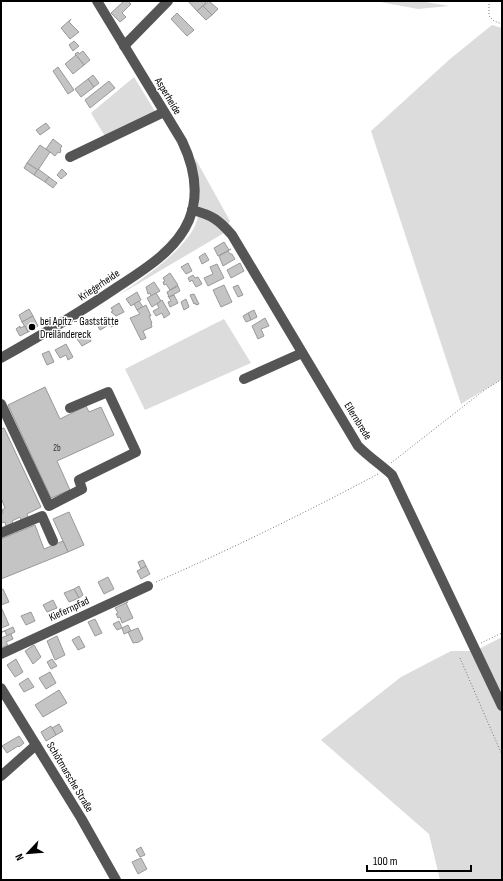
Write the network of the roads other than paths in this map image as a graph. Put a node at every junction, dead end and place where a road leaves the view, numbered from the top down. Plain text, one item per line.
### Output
1 (97, 1) edge
2 (168, 1) edge
3 (124, 46) junction
4 (164, 112) junction
5 (70, 157) dead end
6 (192, 210) junction
7 (302, 353) junction
8 (1, 358) edge
9 (244, 379) dead end
10 (1, 404) edge
11 (70, 408) dead end
12 (4, 416) edge
13 (49, 506) junction
14 (42, 516) junction
15 (1, 533) edge
16 (53, 541) dead end
17 (148, 586) road end
18 (1, 654) edge
19 (1, 688) edge
20 (502, 706) edge
21 (36, 745) junction
22 (1, 776) edge
23 (116, 880) edge

1 - 3 street, Asperheide
2 - 3 street
3 - 4 street, Asperheide
4 - 5 street
4 - 6 street, Asperheide
6 - 7 street, Ellernbrede
6 - 8 street, Kriegerheide
7 - 9 street
7 - 20 street, Ellernbrede
10 - 12 street
11 - 13 street
12 - 13 street
13 - 14 street
14 - 15 street
14 - 16 street
17 - 18 street, Kiefernpfad
19 - 21 street, Schötmarsche Straße
21 - 22 street
21 - 23 street, Schötmarsche Straße

